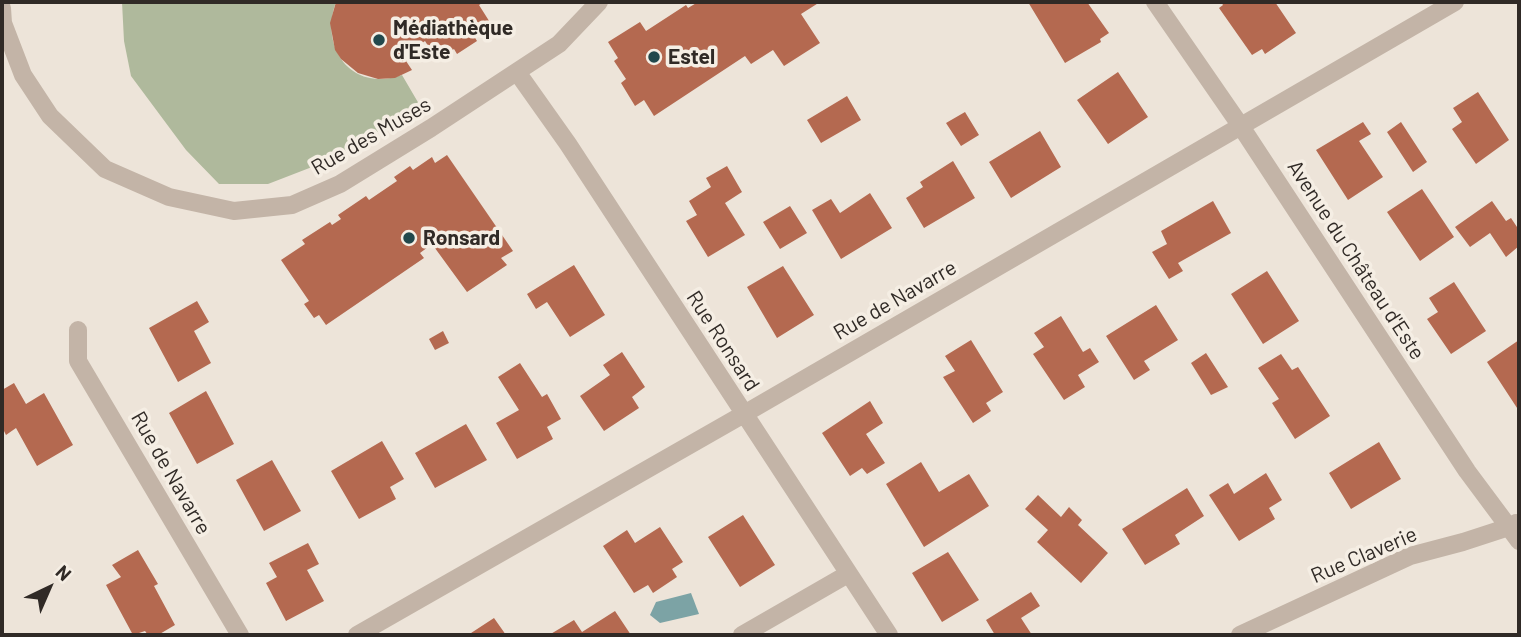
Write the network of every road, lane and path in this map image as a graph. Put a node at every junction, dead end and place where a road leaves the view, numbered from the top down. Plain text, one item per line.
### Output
1 (599, 2) edge
2 (1155, 2) edge
3 (1455, 2) edge
4 (2, 8) edge
5 (517, 72) junction
6 (1240, 125) junction
7 (78, 330) dead end
8 (744, 414) junction
9 (1516, 530) edge
10 (848, 574) junction
11 (240, 635) edge
12 (357, 635) edge
13 (743, 635) edge
14 (889, 635) edge
15 (1240, 635) edge

1 - 5 street, Rue des Muses
2 - 6 street, Avenue du Château d'Este
3 - 6 street, Rue de Navarre
4 - 5 street, Rue des Muses
5 - 8 street, Rue Ronsard
6 - 8 street, Rue de Navarre
6 - 9 street, Avenue du Château d'Este
7 - 11 street, Rue de Navarre
8 - 10 street, Rue Ronsard
8 - 12 street, Rue de Navarre
9 - 15 street, Rue Claverie
10 - 13 street
10 - 14 street, Rue Ronsard

